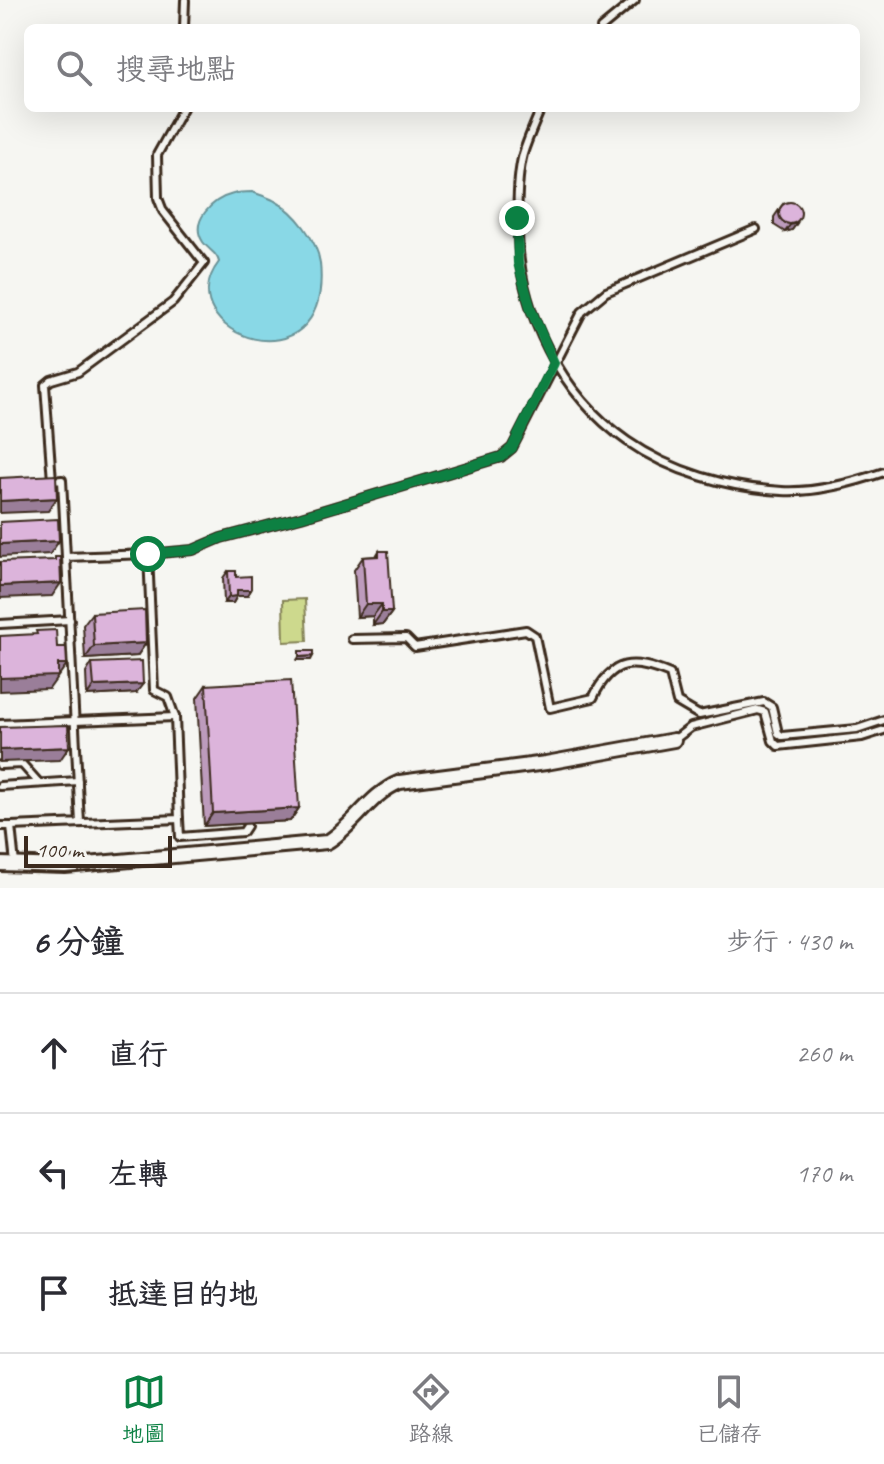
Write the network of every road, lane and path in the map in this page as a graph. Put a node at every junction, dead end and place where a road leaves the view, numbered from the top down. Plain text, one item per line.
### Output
1 (185, 0) edge
2 (635, 0) edge
3 (184, 24) edge
4 (606, 24) edge
5 (183, 112) edge
6 (539, 112) edge
7 (756, 229) dead end
8 (554, 363) junction
9 (884, 472) edge
10 (39, 481) edge
11 (52, 481) junction
12 (148, 554) junction
13 (66, 557) junction
14 (70, 620) junction
15 (0, 624) edge
16 (352, 639) dead end
17 (175, 717) junction
18 (884, 720) edge
19 (75, 721) junction
20 (0, 724) edge
21 (884, 730) edge
22 (674, 740) joint
23 (0, 765) edge
24 (78, 781) junction
25 (39, 783) junction
26 (0, 786) edge
27 (179, 819) junction
28 (80, 823) junction
29 (0, 826) edge
30 (11, 826) junction
31 (247, 826) dead end
32 (0, 864) edge
33 (15, 864) junction

1 - 3 lane
2 - 4 lane
5 - 11 lane
6 - 8 lane
7 - 8 lane
8 - 9 lane
8 - 12 lane
10 - 11 lane
11 - 13 lane
12 - 13 lane
12 - 17 lane
13 - 14 lane
14 - 15 lane
14 - 19 lane
16 - 18 lane
17 - 19 lane
17 - 27 lane
19 - 20 lane
19 - 24 lane
21 - 22 lane
22 - 33 street
23 - 25 lane
24 - 25 lane
24 - 28 lane
25 - 26 lane
27 - 28 lane
27 - 31 lane
28 - 30 lane
29 - 30 lane
30 - 33 lane
32 - 33 street

